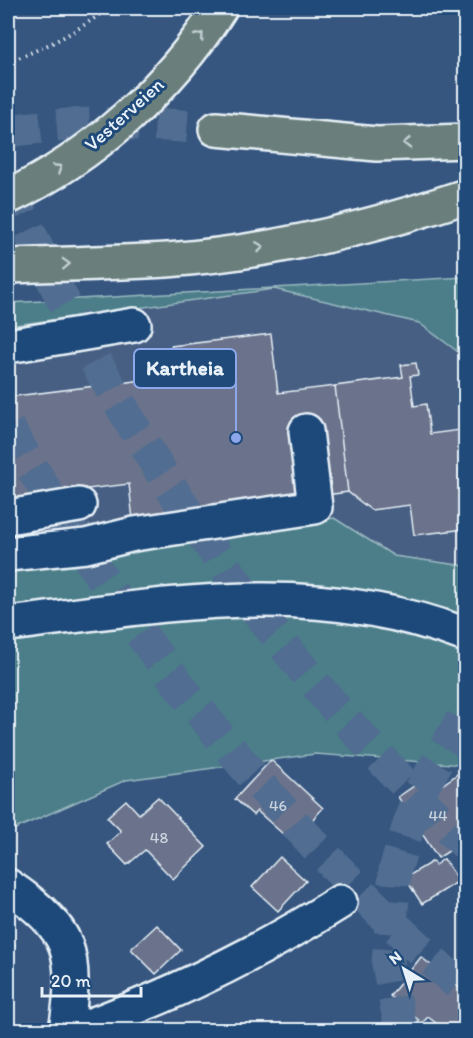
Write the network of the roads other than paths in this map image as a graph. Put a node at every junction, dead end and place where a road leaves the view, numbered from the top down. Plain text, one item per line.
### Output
1 (220, 8) edge
2 (216, 129) tunnel mouth
3 (465, 141) edge
4 (465, 196) edge
5 (8, 197) edge
6 (8, 266) edge
7 (134, 326) dead end
8 (8, 346) edge
9 (306, 431) dead end
10 (79, 506) dead end
11 (8, 517) edge
12 (8, 554) edge
13 (8, 624) edge
14 (465, 635) edge
15 (8, 886) edge
16 (340, 902) dead end
17 (66, 1030) edge
18 (78, 1030) edge

5 -> 1 highway, Vesterveien
3 -> 2 highway
6 -> 4 highway
7 - 8 street
9 - 12 street
10 - 11 street
13 - 14 street
15 - 17 street
16 - 18 street

